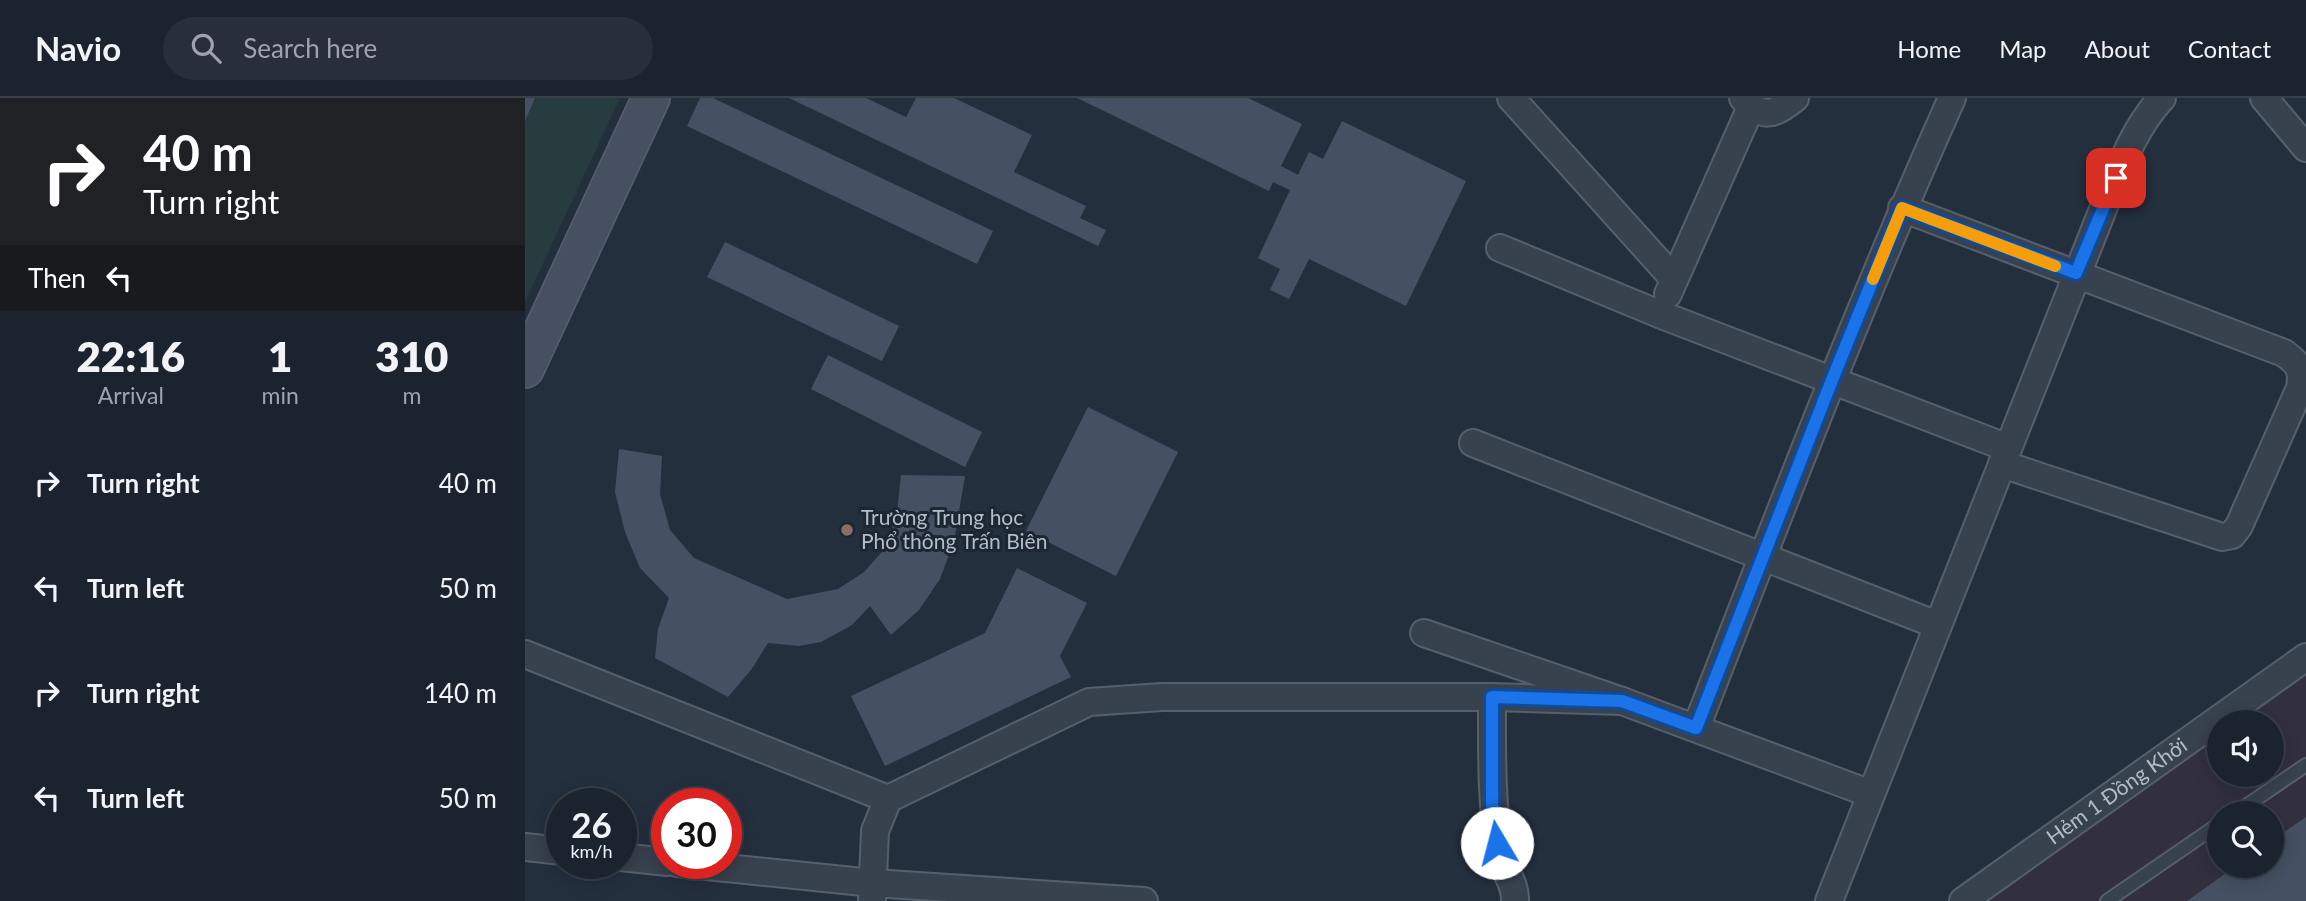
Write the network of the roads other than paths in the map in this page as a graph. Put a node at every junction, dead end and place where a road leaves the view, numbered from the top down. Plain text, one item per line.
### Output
1 (651, 98) edge
2 (1795, 98) edge
3 (1952, 98) edge
4 (2162, 98) edge
5 (2264, 98) edge
6 (1523, 102) edge
7 (1747, 103) edge
8 (2306, 148) edge
9 (1902, 208) junction
10 (1500, 248) dead end
11 (2076, 273) junction
12 (1674, 279) junction
13 (1659, 314) junction
14 (528, 355) edge
15 (1832, 380) junction
16 (1473, 443) dead end
17 (2005, 456) junction
18 (1763, 556) junction
19 (1937, 625) junction
20 (1424, 633) dead end
21 (525, 654) edge
22 (2306, 656) edge
23 (1492, 697) junction
24 (1622, 701) junction
25 (1696, 728) junction
26 (2306, 765) edge
27 (1871, 794) junction
28 (888, 799) junction
29 (2253, 801) edge
30 (2207, 832) edge
31 (525, 847) edge
32 (546, 849) edge
33 (742, 873) edge
34 (872, 892) edge
35 (1144, 901) edge
36 (1515, 901) edge
37 (1829, 901) edge
38 (1963, 901) edge
39 (2107, 901) edge

1 - 14 street
2 - 7 street
3 - 9 street
4 - 11 street
5 - 8 street
6 - 12 street
7 - 12 street
9 - 11 street
9 - 15 street
10 - 13 street
11 - 17 street
11 - 17 street
12 - 13 street
13 - 15 street
15 - 17 street
15 - 18 street
16 - 18 street
17 - 19 street
18 - 19 street
18 - 25 street
19 - 27 street
20 - 24 street
21 - 28 street
22 - 38 street, Hẻm 1 Đồng Khởi
23 - 24 street
23 - 28 street
23 - 36 street
24 - 25 street
25 - 27 street
26 - 29 lane
27 - 37 street
28 - 34 street
30 - 39 lane
31 - 32 street
33 - 34 street
34 - 35 street

